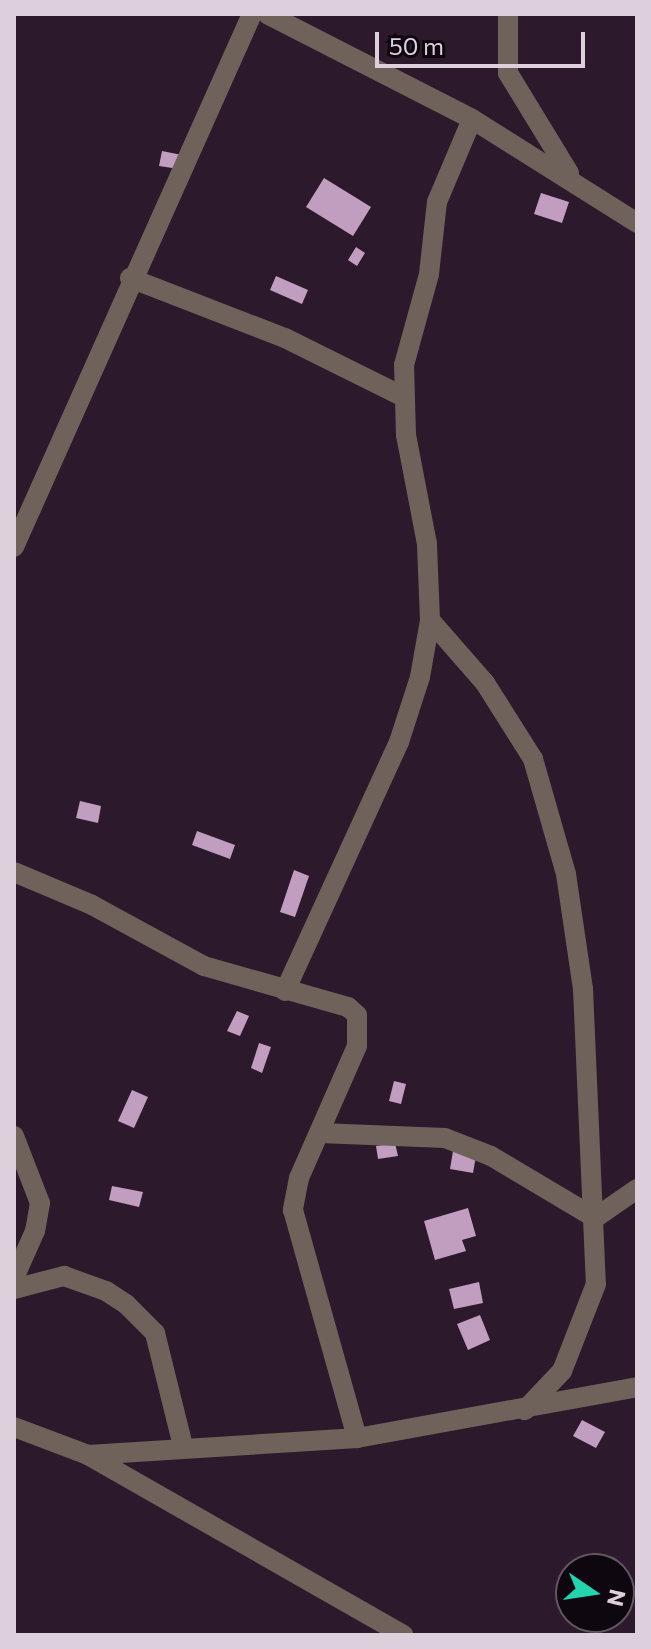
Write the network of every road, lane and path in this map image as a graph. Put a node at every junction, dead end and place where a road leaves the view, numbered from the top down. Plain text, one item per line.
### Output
1 (252, 14) edge
2 (267, 14) edge
3 (508, 14) edge
4 (472, 119) junction
5 (573, 180) junction
6 (637, 223) edge
7 (130, 278) junction
8 (402, 396) junction
9 (15, 543) edge
10 (430, 620) junction
11 (14, 872) edge
12 (285, 991) junction
13 (320, 1133) junction
14 (14, 1136) edge
15 (637, 1189) edge
16 (595, 1218) junction
17 (14, 1278) edge
18 (14, 1289) edge
19 (637, 1387) edge
20 (525, 1410) junction
21 (14, 1427) edge
22 (357, 1438) junction
23 (183, 1446) junction
24 (88, 1455) junction
25 (403, 1635) edge

1 - 7 street
2 - 4 street
3 - 5 street
4 - 5 street
4 - 8 street
5 - 6 street
7 - 8 street
7 - 9 street
8 - 10 street
10 - 12 street
10 - 16 street
11 - 12 street
12 - 13 street
13 - 16 street
13 - 22 street
14 - 17 street
15 - 16 street
16 - 20 street
18 - 23 street
19 - 20 street
20 - 22 street
21 - 24 street
22 - 23 street
23 - 24 street
24 - 25 street

